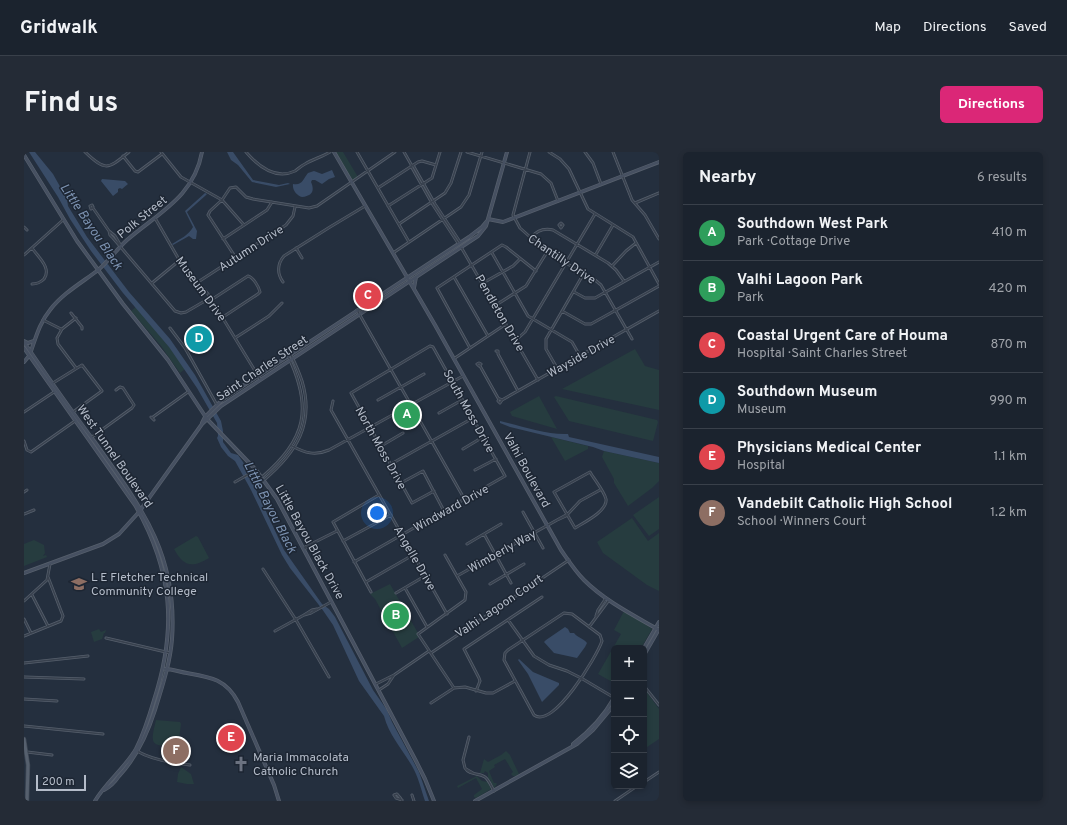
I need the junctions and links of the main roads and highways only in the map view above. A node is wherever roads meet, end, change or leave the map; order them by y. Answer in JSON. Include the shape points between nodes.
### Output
{"nodes":[{"id":1,"x":24,"y":740,"type":"edge"},
{"id":2,"x":27,"y":801,"type":"edge"}],
"edges":[{"from":1,"to":2,"type":"main road","via":[[28,765]]}]}
